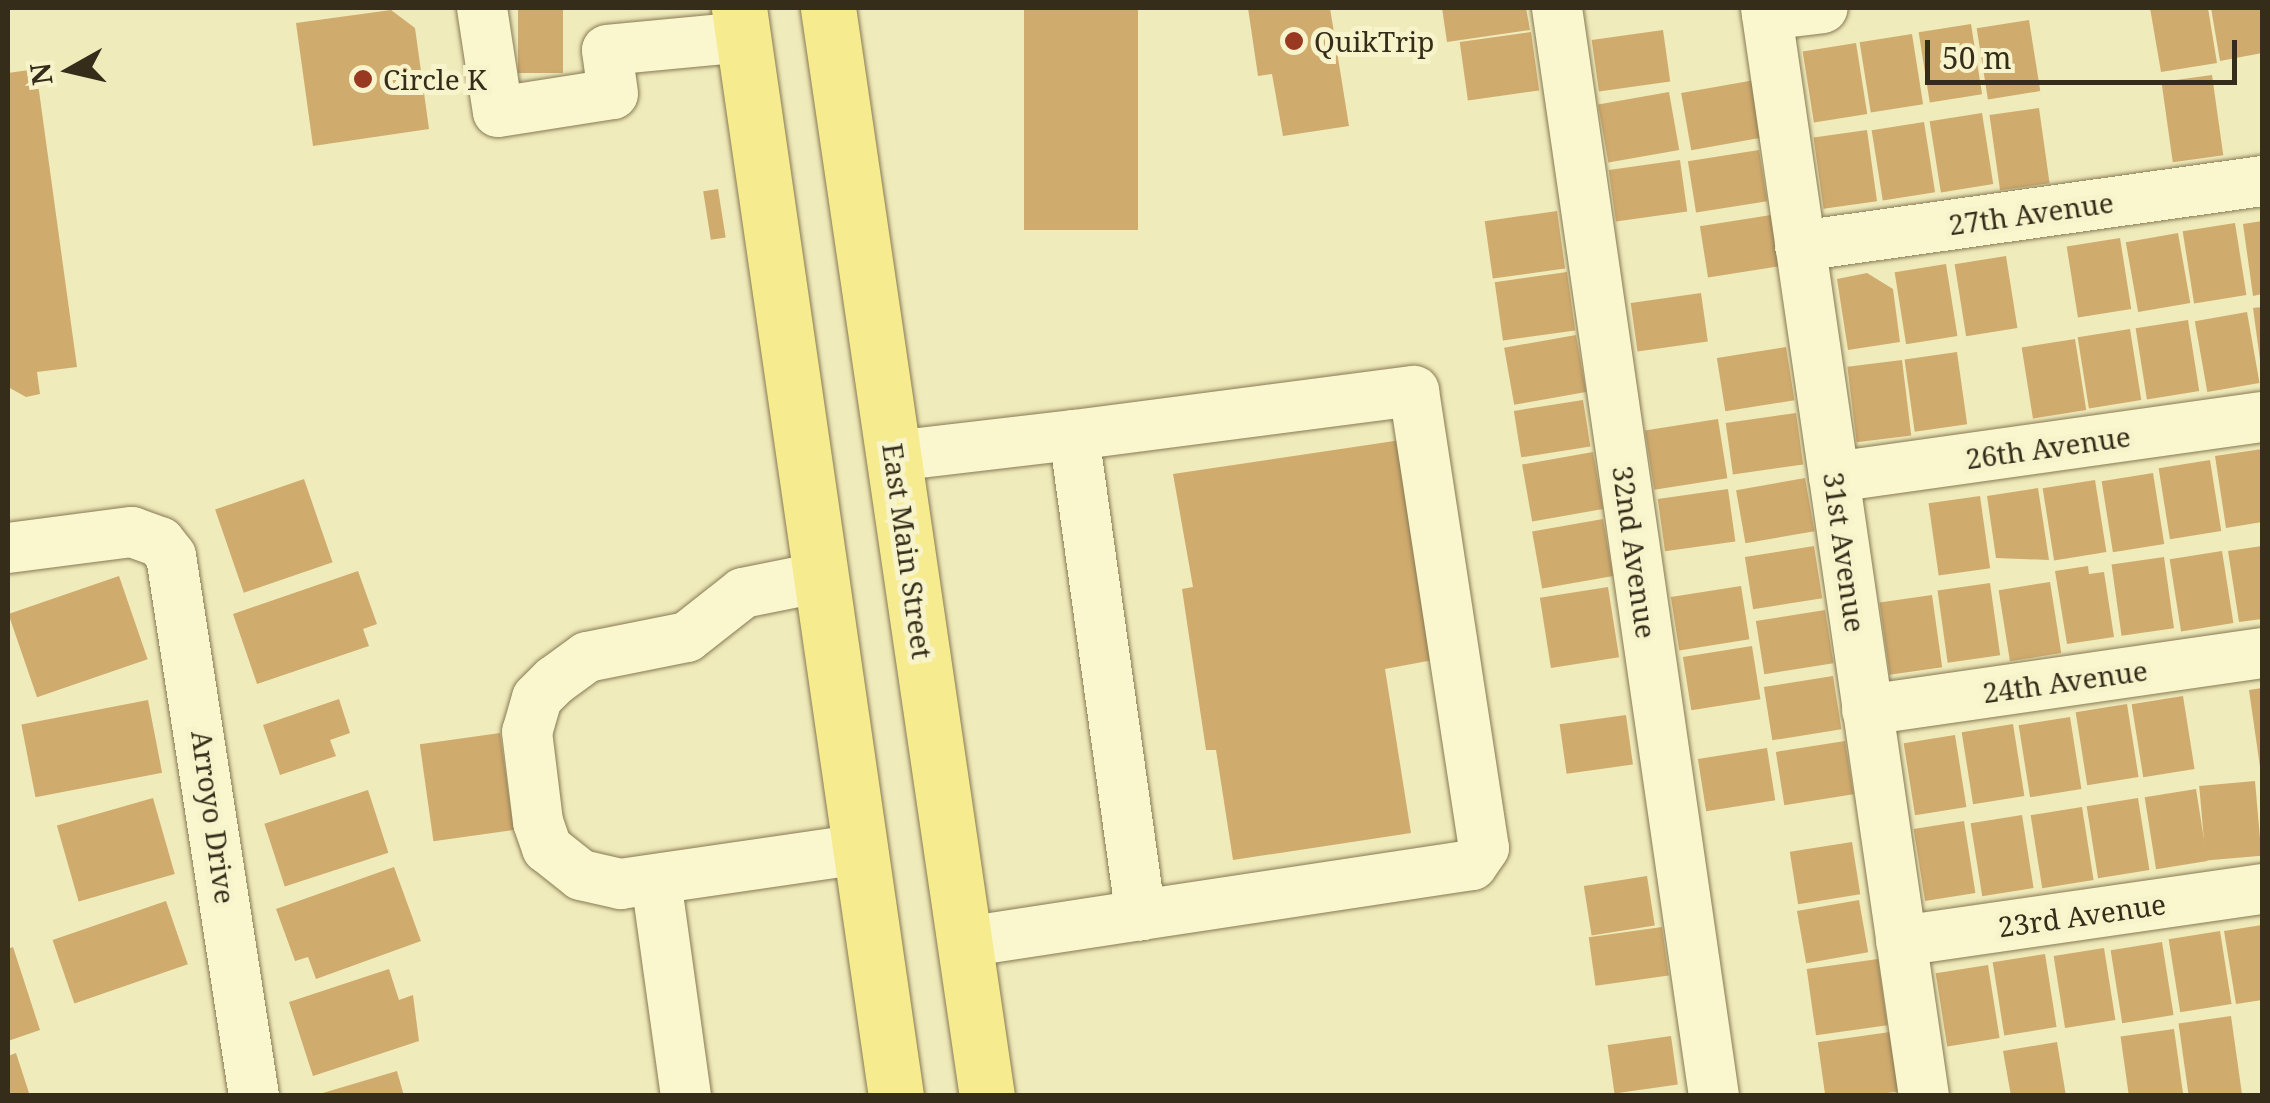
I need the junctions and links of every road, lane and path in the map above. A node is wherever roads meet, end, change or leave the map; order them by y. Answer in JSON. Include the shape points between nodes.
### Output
{"nodes":[{"id":1,"x":482,"y":8,"type":"edge"},
{"id":2,"x":828,"y":8,"type":"edge"},
{"id":3,"x":1556,"y":8,"type":"edge"},
{"id":4,"x":1823,"y":8,"type":"edge"},
{"id":5,"x":1766,"y":12,"type":"edge"},
{"id":6,"x":741,"y":22,"type":"edge"},
{"id":7,"x":604,"y":29,"type":"edge"},
{"id":8,"x":2262,"y":180,"type":"edge"},
{"id":9,"x":1800,"y":246,"type":"junction"},
{"id":10,"x":2262,"y":416,"type":"edge"},
{"id":11,"x":1074,"y":435,"type":"junction"},
{"id":12,"x":894,"y":456,"type":"junction"},
{"id":13,"x":1834,"y":477,"type":"junction"},
{"id":14,"x":8,"y":548,"type":"edge"},
{"id":15,"x":822,"y":577,"type":"junction"},
{"id":16,"x":2262,"y":653,"type":"edge"},
{"id":17,"x":1867,"y":710,"type":"junction"},
{"id":18,"x":860,"y":849,"type":"junction"},
{"id":19,"x":656,"y":880,"type":"junction"},
{"id":20,"x":2262,"y":889,"type":"edge"},
{"id":21,"x":1141,"y":915,"type":"junction"},
{"id":22,"x":1901,"y":941,"type":"junction"},
{"id":23,"x":964,"y":942,"type":"junction"},
{"id":24,"x":254,"y":1096,"type":"edge"},
{"id":25,"x":686,"y":1096,"type":"edge"},
{"id":26,"x":896,"y":1096,"type":"edge"},
{"id":27,"x":986,"y":1096,"type":"edge"},
{"id":28,"x":1714,"y":1096,"type":"edge"},
{"id":29,"x":1924,"y":1096,"type":"edge"}],
"edges":[{"from":1,"to":7,"type":"lane","via":[[498,112],[614,94]]},
{"from":2,"to":12,"type":"main road","name":"East Main Street"},
{"from":3,"to":28,"type":"lane","name":"32nd Avenue"},
{"from":4,"to":5,"type":"lane"},
{"from":5,"to":9,"type":"lane","name":"31st Avenue"},
{"from":6,"to":7,"type":"lane"},
{"from":6,"to":15,"type":"main road"},
{"from":8,"to":9,"type":"lane","name":"27th Avenue"},
{"from":9,"to":13,"type":"lane","name":"31st Avenue"},
{"from":10,"to":13,"type":"lane","name":"26th Avenue"},
{"from":11,"to":12,"type":"lane"},
{"from":11,"to":21,"type":"lane"},
{"from":11,"to":21,"type":"lane","via":[[1414,391],[1484,848],[1472,865]]},
{"from":12,"to":23,"type":"main road","name":"East Main Street"},
{"from":13,"to":17,"type":"lane","name":"31st Avenue"},
{"from":14,"to":24,"type":"lane","name":"Arroyo Drive","via":[[116,532],[160,542],[181,588]]},
{"from":15,"to":18,"type":"main road"},
{"from":15,"to":19,"type":"lane","via":[[743,593],[687,637],[587,657],[537,698],[527,732],[547,848],[581,874],[621,884]]},
{"from":16,"to":17,"type":"lane","name":"24th Avenue"},
{"from":17,"to":22,"type":"lane","name":"31st Avenue"},
{"from":18,"to":19,"type":"lane"},
{"from":18,"to":26,"type":"main road"},
{"from":19,"to":25,"type":"lane"},
{"from":20,"to":22,"type":"lane","name":"23rd Avenue"},
{"from":21,"to":23,"type":"lane"},
{"from":22,"to":29,"type":"lane","name":"31st Avenue"},
{"from":23,"to":27,"type":"main road","name":"East Main Street"}]}
